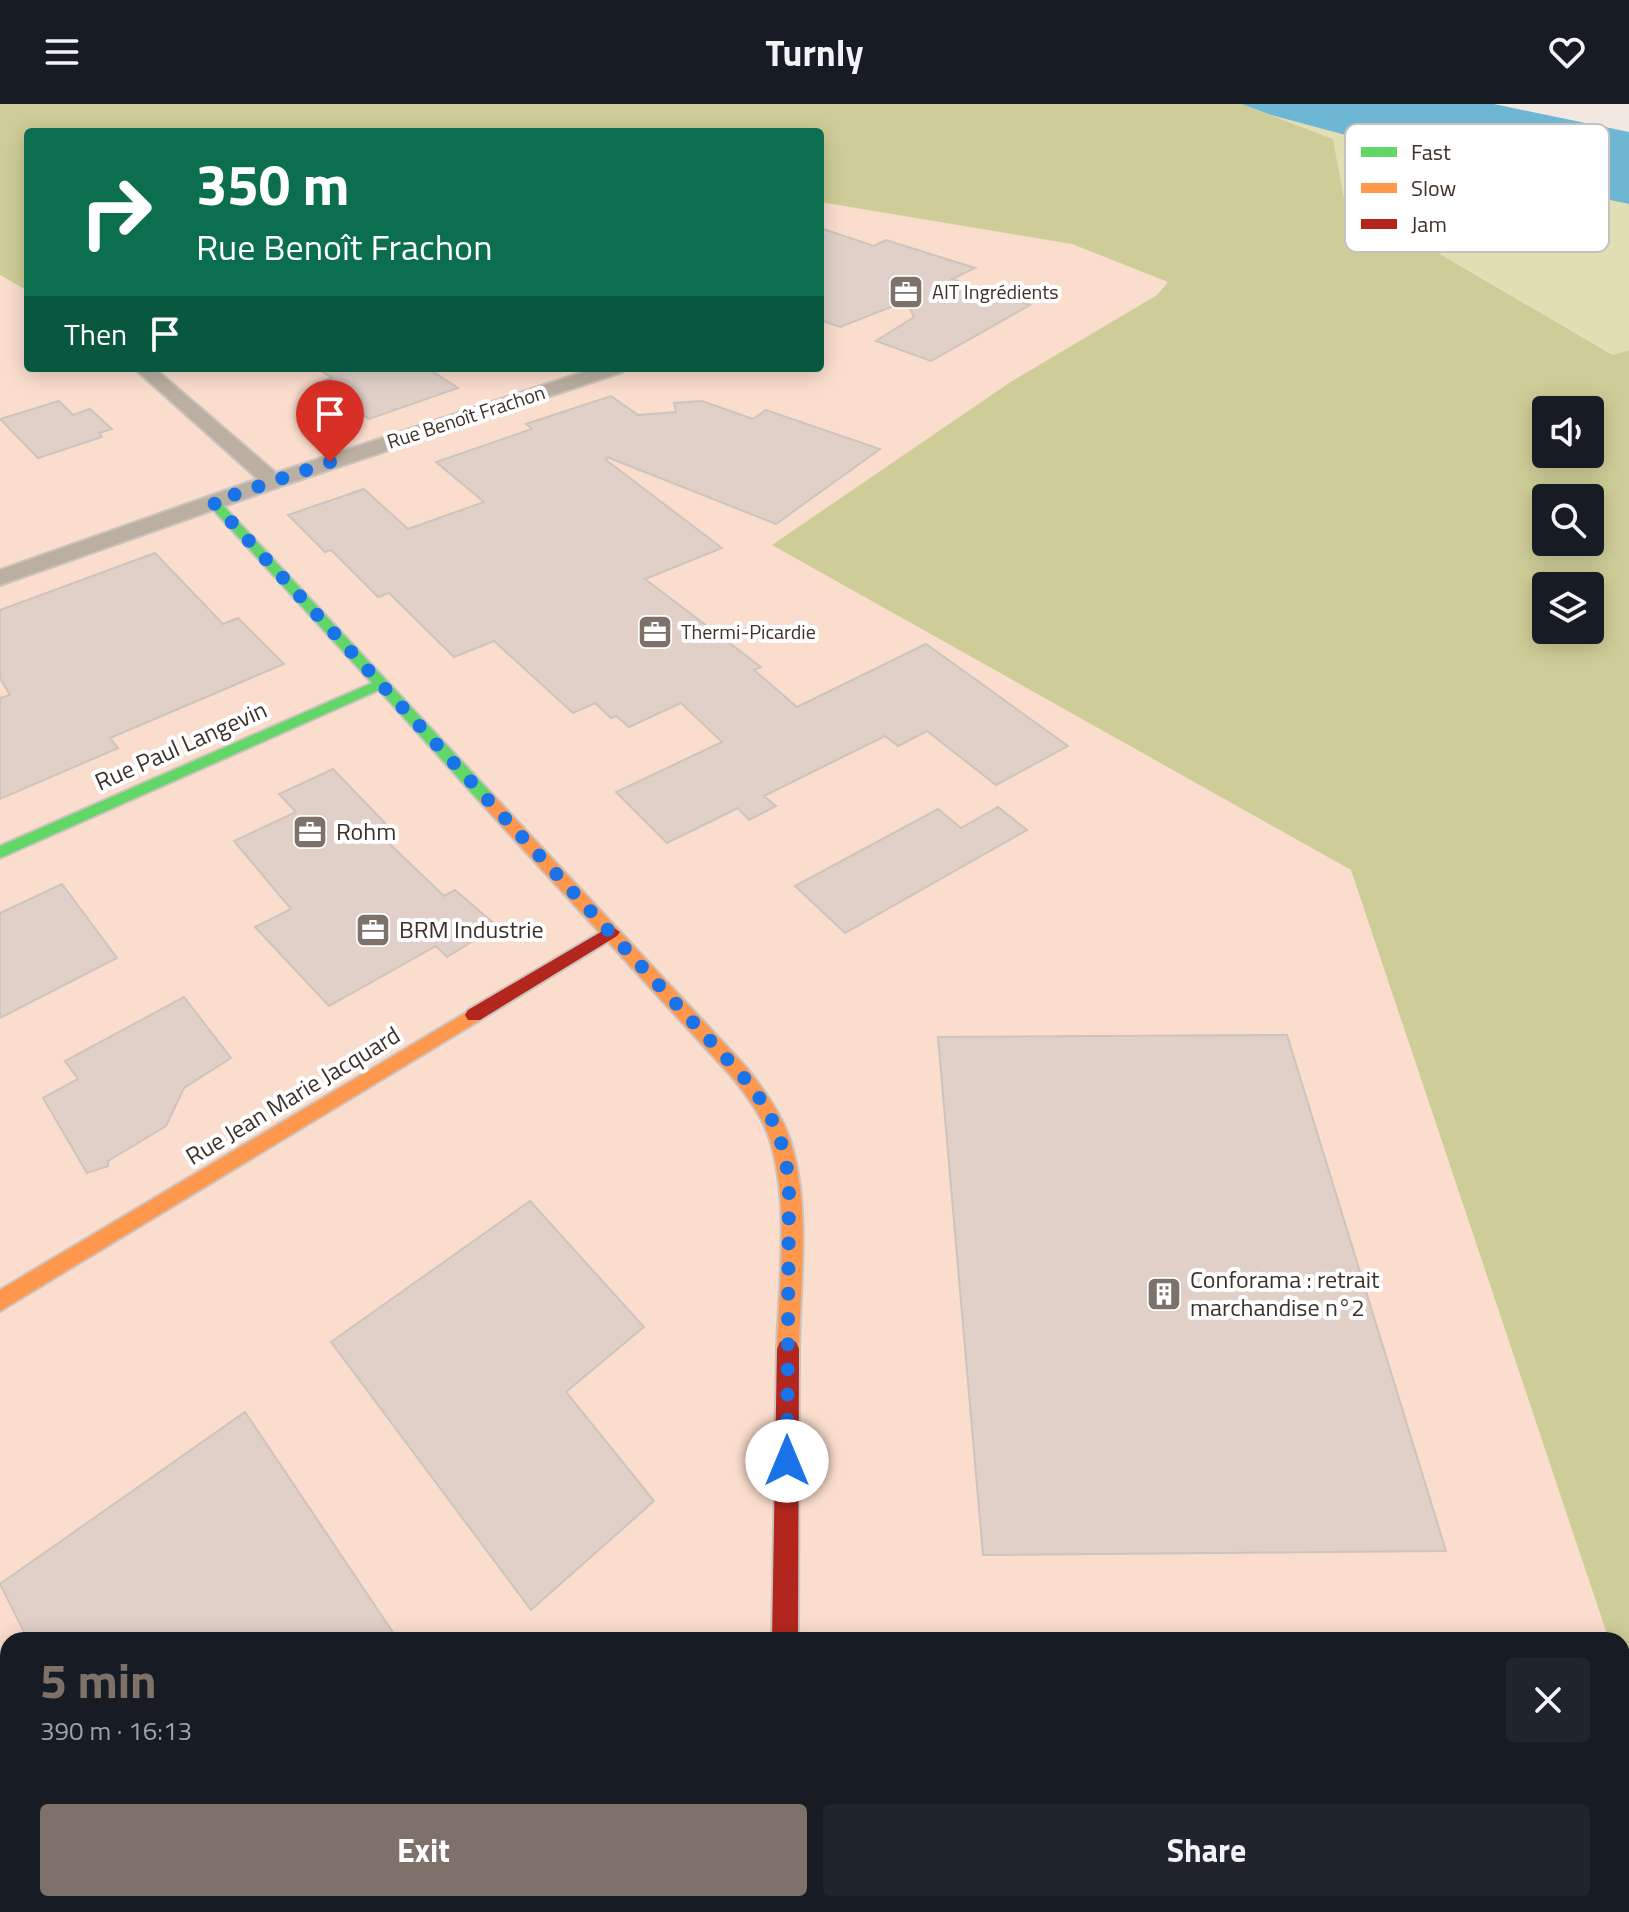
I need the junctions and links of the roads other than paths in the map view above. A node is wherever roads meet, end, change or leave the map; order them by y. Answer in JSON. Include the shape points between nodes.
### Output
{"nodes":[{"id":1,"x":148,"y":372,"type":"edge"},
{"id":2,"x":603,"y":372,"type":"edge"},
{"id":3,"x":273,"y":481,"type":"junction"},
{"id":4,"x":213,"y":502,"type":"junction"},
{"id":5,"x":0,"y":578,"type":"edge"},
{"id":6,"x":381,"y":684,"type":"junction"},
{"id":7,"x":0,"y":852,"type":"edge"},
{"id":8,"x":611,"y":932,"type":"junction"},
{"id":9,"x":0,"y":1301,"type":"edge"},
{"id":10,"x":785,"y":1632,"type":"edge"}],
"edges":[{"from":1,"to":3,"type":"street"},
{"from":2,"to":3,"type":"street","name":"Rue Benoît Frachon"},
{"from":3,"to":4,"type":"street","name":"Rue Benoît Frachon"},
{"from":4,"to":5,"type":"street","name":"Rue Benoît Frachon"},
{"from":4,"to":6,"type":"street"},
{"from":6,"to":7,"type":"street","name":"Rue Paul Langevin"},
{"from":6,"to":8,"type":"street"},
{"from":8,"to":9,"type":"street","name":"Rue Jean Marie Jacquard"},
{"from":8,"to":10,"type":"street","via":[[753,1088],[784,1148],[789,1191]]}]}
